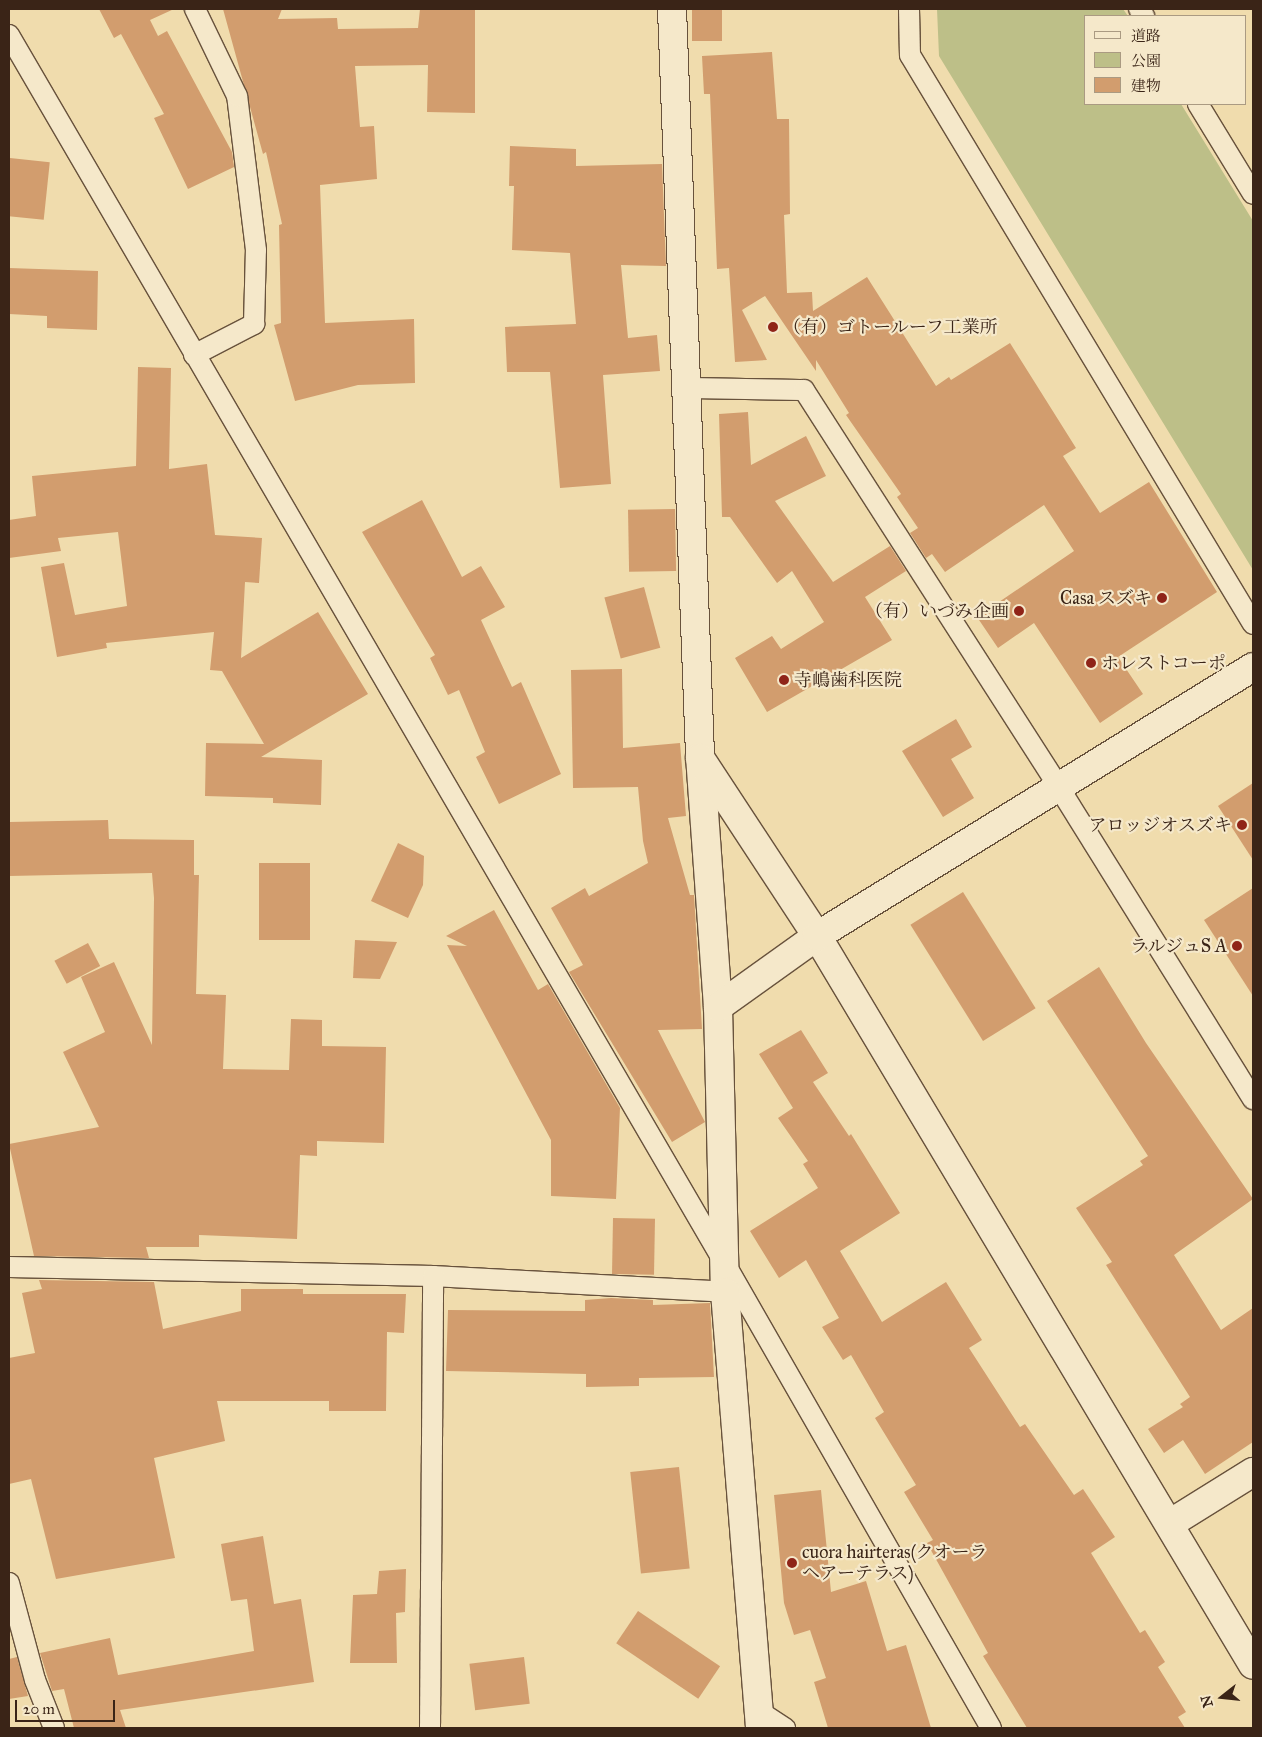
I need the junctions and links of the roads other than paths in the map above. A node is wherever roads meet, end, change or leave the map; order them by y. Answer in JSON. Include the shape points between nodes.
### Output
{"nodes":[{"id":1,"x":195,"y":9,"type":"edge"},
{"id":2,"x":672,"y":9,"type":"edge"},
{"id":3,"x":909,"y":9,"type":"edge"},
{"id":4,"x":9,"y":35,"type":"edge"},
{"id":5,"x":1199,"y":105,"type":"edge"},
{"id":6,"x":1253,"y":194,"type":"edge"},
{"id":7,"x":194,"y":355,"type":"junction"},
{"id":8,"x":687,"y":388,"type":"junction"},
{"id":9,"x":1253,"y":624,"type":"edge"},
{"id":10,"x":1253,"y":666,"type":"edge"},
{"id":11,"x":700,"y":756,"type":"junction"},
{"id":12,"x":1058,"y":786,"type":"junction"},
{"id":13,"x":817,"y":936,"type":"junction"},
{"id":14,"x":718,"y":1007,"type":"junction"},
{"id":15,"x":1253,"y":1099,"type":"edge"},
{"id":16,"x":724,"y":1262,"type":"junction"},
{"id":17,"x":9,"y":1267,"type":"edge"},
{"id":18,"x":433,"y":1276,"type":"junction"},
{"id":19,"x":725,"y":1292,"type":"junction"},
{"id":20,"x":1253,"y":1472,"type":"edge"},
{"id":21,"x":1171,"y":1523,"type":"junction"},
{"id":22,"x":9,"y":1583,"type":"edge"},
{"id":23,"x":1253,"y":1665,"type":"edge"},
{"id":24,"x":760,"y":1720,"type":"edge"},
{"id":25,"x":54,"y":1728,"type":"edge"},
{"id":26,"x":430,"y":1728,"type":"edge"},
{"id":27,"x":785,"y":1728,"type":"edge"},
{"id":28,"x":991,"y":1728,"type":"edge"}],
"edges":[{"from":1,"to":7,"type":"lane","via":[[237,96],[256,250],[254,324]]},
{"from":2,"to":8,"type":"street"},
{"from":3,"to":9,"type":"lane","via":[[910,55]]},
{"from":4,"to":7,"type":"lane"},
{"from":5,"to":6,"type":"lane"},
{"from":7,"to":16,"type":"lane"},
{"from":8,"to":11,"type":"street"},
{"from":8,"to":12,"type":"lane","via":[[804,390]]},
{"from":10,"to":12,"type":"street"},
{"from":11,"to":13,"type":"street"},
{"from":11,"to":14,"type":"street"},
{"from":12,"to":13,"type":"street"},
{"from":12,"to":15,"type":"lane"},
{"from":13,"to":14,"type":"street"},
{"from":13,"to":21,"type":"street"},
{"from":14,"to":16,"type":"street"},
{"from":16,"to":19,"type":"street"},
{"from":16,"to":28,"type":"lane"},
{"from":17,"to":18,"type":"lane"},
{"from":18,"to":19,"type":"lane"},
{"from":18,"to":26,"type":"lane"},
{"from":19,"to":24,"type":"street"},
{"from":20,"to":21,"type":"street"},
{"from":21,"to":23,"type":"street"},
{"from":22,"to":25,"type":"lane","via":[[35,1680]]},
{"from":24,"to":27,"type":"lane"}]}
